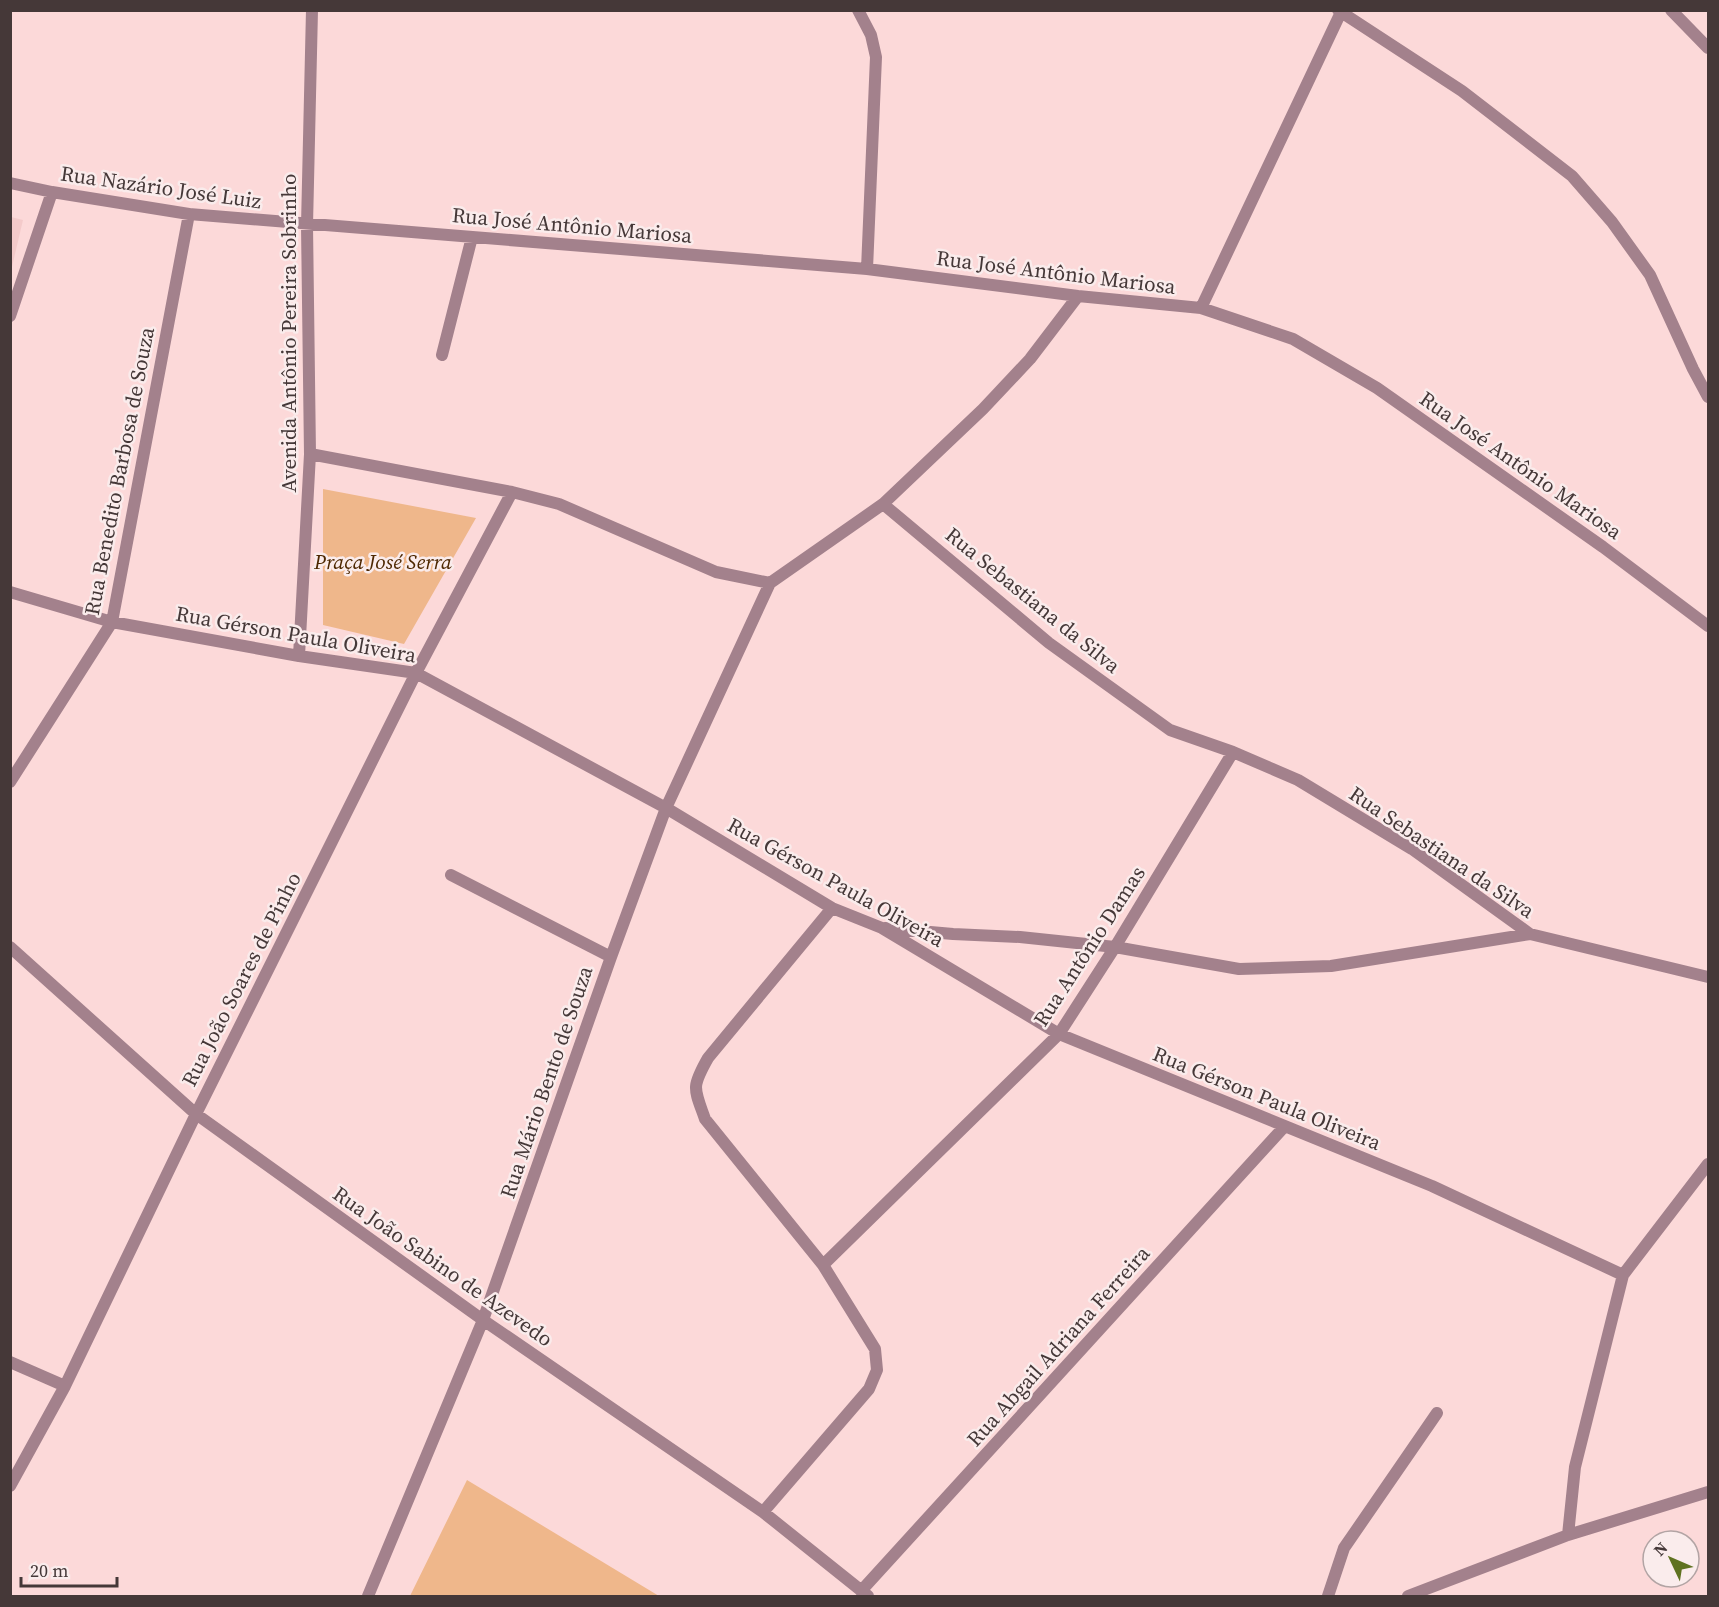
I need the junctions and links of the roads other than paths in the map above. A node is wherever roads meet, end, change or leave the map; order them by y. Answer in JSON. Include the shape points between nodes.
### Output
{"nodes":[{"id":1,"x":312,"y":10,"type":"edge"},
{"id":2,"x":858,"y":10,"type":"edge"},
{"id":3,"x":1671,"y":10,"type":"edge"},
{"id":4,"x":1340,"y":11,"type":"edge"},
{"id":5,"x":1708,"y":48,"type":"edge"},
{"id":6,"x":10,"y":183,"type":"edge"},
{"id":7,"x":52,"y":192,"type":"junction"},
{"id":8,"x":189,"y":214,"type":"junction"},
{"id":9,"x":307,"y":225,"type":"junction"},
{"id":10,"x":472,"y":237,"type":"junction"},
{"id":11,"x":867,"y":269,"type":"junction"},
{"id":12,"x":1078,"y":296,"type":"junction"},
{"id":13,"x":1201,"y":308,"type":"junction"},
{"id":14,"x":10,"y":316,"type":"edge"},
{"id":15,"x":442,"y":355,"type":"dead end"},
{"id":16,"x":1708,"y":397,"type":"edge"},
{"id":17,"x":310,"y":454,"type":"junction"},
{"id":18,"x":512,"y":492,"type":"junction"},
{"id":19,"x":883,"y":504,"type":"junction"},
{"id":20,"x":770,"y":584,"type":"junction"},
{"id":21,"x":10,"y":592,"type":"edge"},
{"id":22,"x":112,"y":622,"type":"junction"},
{"id":23,"x":1708,"y":626,"type":"edge"},
{"id":24,"x":298,"y":656,"type":"junction"},
{"id":25,"x":416,"y":673,"type":"junction"},
{"id":26,"x":1233,"y":752,"type":"junction"},
{"id":27,"x":10,"y":782,"type":"edge"},
{"id":28,"x":666,"y":808,"type":"junction"},
{"id":29,"x":451,"y":875,"type":"dead end"},
{"id":30,"x":832,"y":908,"type":"junction"},
{"id":31,"x":882,"y":928,"type":"junction"},
{"id":32,"x":1530,"y":934,"type":"junction"},
{"id":33,"x":10,"y":947,"type":"edge"},
{"id":34,"x":1115,"y":947,"type":"junction"},
{"id":35,"x":611,"y":957,"type":"junction"},
{"id":36,"x":1708,"y":977,"type":"edge"},
{"id":37,"x":1059,"y":1034,"type":"junction"},
{"id":38,"x":196,"y":1114,"type":"junction"},
{"id":39,"x":1284,"y":1127,"type":"junction"},
{"id":40,"x":1708,"y":1164,"type":"edge"},
{"id":41,"x":823,"y":1265,"type":"junction"},
{"id":42,"x":1623,"y":1275,"type":"junction"},
{"id":43,"x":483,"y":1320,"type":"junction"},
{"id":44,"x":10,"y":1362,"type":"edge"},
{"id":45,"x":65,"y":1386,"type":"junction"},
{"id":46,"x":1437,"y":1413,"type":"dead end"},
{"id":47,"x":10,"y":1486,"type":"edge"},
{"id":48,"x":1708,"y":1492,"type":"edge"},
{"id":49,"x":763,"y":1512,"type":"junction"},
{"id":50,"x":1568,"y":1534,"type":"junction"},
{"id":51,"x":865,"y":1594,"type":"edge"},
{"id":52,"x":368,"y":1596,"type":"edge"},
{"id":53,"x":1328,"y":1596,"type":"edge"},
{"id":54,"x":1415,"y":1596,"type":"edge"}],
"edges":[{"from":1,"to":9,"type":"street","name":"Avenida Antônio Pereira Sobrinho"},
{"from":2,"to":11,"type":"street","via":[[871,35],[876,57]]},
{"from":3,"to":5,"type":"street"},
{"from":4,"to":13,"type":"street"},
{"from":4,"to":16,"type":"street","via":[[1462,91],[1572,176],[1650,275]]},
{"from":6,"to":7,"type":"street","name":"Rua Nazário José Luiz"},
{"from":7,"to":8,"type":"street","name":"Rua Nazário José Luiz"},
{"from":7,"to":14,"type":"street"},
{"from":8,"to":9,"type":"street","name":"Rua Nazário José Luiz"},
{"from":8,"to":22,"type":"street","name":"Rua Benedito Barbosa de Souza"},
{"from":9,"to":10,"type":"street","name":"Rua José Antônio Mariosa"},
{"from":9,"to":17,"type":"street","name":"Avenida Antônio Pereira Sobrinho"},
{"from":10,"to":11,"type":"street","name":"Rua José Antônio Mariosa"},
{"from":10,"to":15,"type":"street"},
{"from":11,"to":12,"type":"street","name":"Rua José Antônio Mariosa"},
{"from":12,"to":13,"type":"street","name":"Rua José Antônio Mariosa"},
{"from":12,"to":19,"type":"street","via":[[1030,359]]},
{"from":13,"to":23,"type":"street","name":"Rua José Antônio Mariosa","via":[[1293,339],[1377,388],[1603,546]]},
{"from":17,"to":18,"type":"street"},
{"from":17,"to":24,"type":"street","name":"Avenida Antônio Pereira Sobrinho"},
{"from":18,"to":20,"type":"street","via":[[559,504],[716,572]]},
{"from":18,"to":25,"type":"street","name":"Rua João Soares de Pinho"},
{"from":19,"to":20,"type":"street"},
{"from":19,"to":26,"type":"street","name":"Rua Sebastiana da Silva","via":[[1049,643],[1170,730]]},
{"from":20,"to":28,"type":"street","name":"Rua Mário Bento de Souza"},
{"from":21,"to":22,"type":"street","name":"Rua Gérson Paula Oliveira"},
{"from":22,"to":24,"type":"street","name":"Rua Gérson Paula Oliveira"},
{"from":22,"to":27,"type":"street","name":"Rua Benedito Barbosa de Souza"},
{"from":24,"to":25,"type":"street","name":"Rua Gérson Paula Oliveira"},
{"from":25,"to":28,"type":"street","name":"Rua Gérson Paula Oliveira"},
{"from":25,"to":38,"type":"street","name":"Rua João Soares de Pinho"},
{"from":26,"to":32,"type":"street","name":"Rua Sebastiana da Silva","via":[[1298,780],[1412,849]]},
{"from":26,"to":34,"type":"street","name":"Rua Antônio Damas"},
{"from":28,"to":30,"type":"street","name":"Rua Gérson Paula Oliveira"},
{"from":28,"to":35,"type":"street","name":"Rua Mário Bento de Souza"},
{"from":29,"to":35,"type":"street"},
{"from":30,"to":31,"type":"street","name":"Rua Gérson Paula Oliveira"},
{"from":30,"to":41,"type":"street","via":[[708,1059],[696,1080],[696,1096],[705,1119]]},
{"from":31,"to":34,"type":"street"},
{"from":31,"to":37,"type":"street","name":"Rua Gérson Paula Oliveira"},
{"from":32,"to":34,"type":"street","via":[[1331,966],[1239,969]]},
{"from":32,"to":36,"type":"street","name":"Rua Sebastiana da Silva"},
{"from":33,"to":38,"type":"street","name":"Rua João Sabino de Azevedo"},
{"from":34,"to":37,"type":"street","name":"Rua Antônio Damas"},
{"from":35,"to":43,"type":"street","name":"Rua Mário Bento de Souza"},
{"from":37,"to":39,"type":"street","name":"Rua Gérson Paula Oliveira"},
{"from":37,"to":41,"type":"street","name":"Rua Antônio Damas"},
{"from":38,"to":43,"type":"street","name":"Rua João Sabino de Azevedo"},
{"from":38,"to":45,"type":"street","name":"Rua João Soares de Pinho"},
{"from":39,"to":42,"type":"street","name":"Rua Gérson Paula Oliveira","via":[[1432,1186]]},
{"from":39,"to":51,"type":"street","name":"Rua Abgail Adriana Ferreira"},
{"from":40,"to":42,"type":"street"},
{"from":41,"to":49,"type":"street","via":[[875,1349],[876,1370],[869,1389]]},
{"from":42,"to":50,"type":"street","via":[[1575,1467]]},
{"from":43,"to":49,"type":"street","name":"Rua João Sabino de Azevedo"},
{"from":43,"to":52,"type":"street","name":"Rua Mário Bento de Souza"},
{"from":44,"to":45,"type":"street"},
{"from":45,"to":47,"type":"street","name":"Rua João Soares de Pinho"},
{"from":46,"to":53,"type":"street","via":[[1344,1548]]},
{"from":48,"to":50,"type":"street"},
{"from":49,"to":51,"type":"street","name":"Rua João Sabino de Azevedo"},
{"from":50,"to":54,"type":"street"}]}
